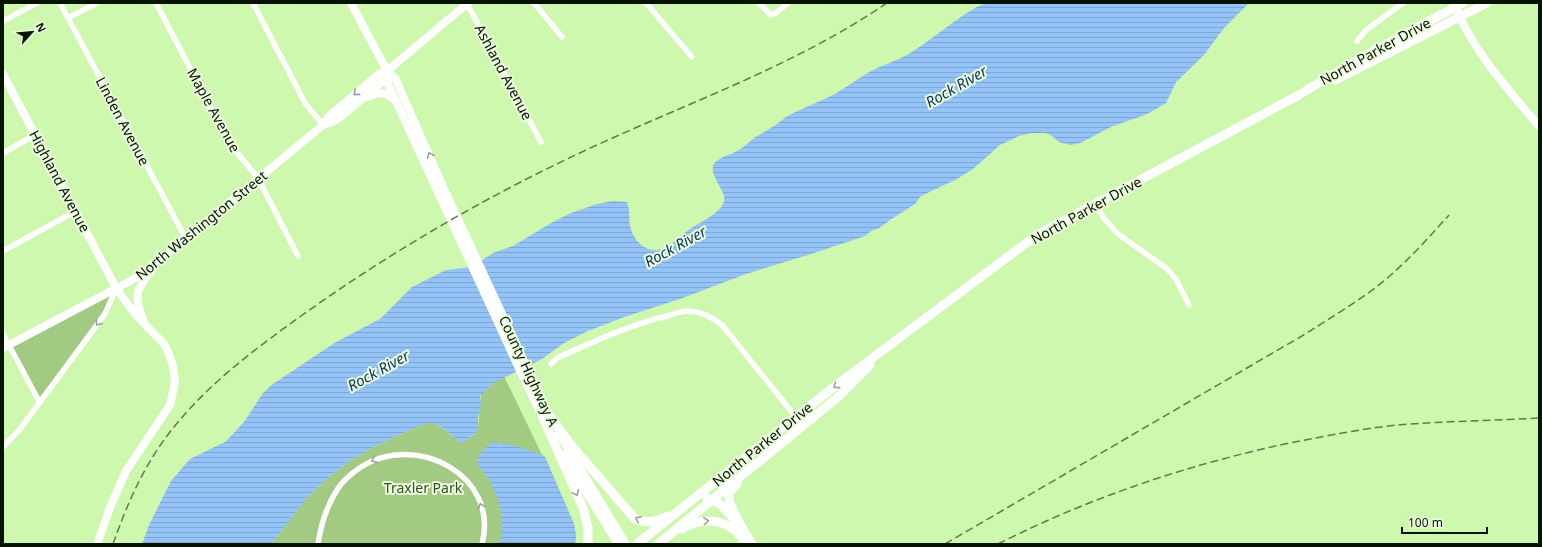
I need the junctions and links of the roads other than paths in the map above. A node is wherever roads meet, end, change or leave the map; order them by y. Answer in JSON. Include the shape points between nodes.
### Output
{"nodes":[{"id":1,"x":36,"y":3,"type":"edge"},
{"id":2,"x":60,"y":3,"type":"edge"},
{"id":3,"x":97,"y":3,"type":"edge"},
{"id":4,"x":156,"y":3,"type":"edge"},
{"id":5,"x":253,"y":3,"type":"edge"},
{"id":6,"x":351,"y":3,"type":"edge"},
{"id":7,"x":534,"y":3,"type":"edge"},
{"id":8,"x":646,"y":3,"type":"edge"},
{"id":9,"x":759,"y":3,"type":"edge"},
{"id":10,"x":788,"y":3,"type":"edge"},
{"id":11,"x":1403,"y":3,"type":"edge"},
{"id":12,"x":1487,"y":3,"type":"edge"},
{"id":13,"x":467,"y":4,"type":"edge"},
{"id":14,"x":1457,"y":4,"type":"edge"},
{"id":15,"x":1460,"y":16,"type":"junction"},
{"id":16,"x":68,"y":18,"type":"junction"},
{"id":17,"x":3,"y":21,"type":"edge"},
{"id":18,"x":562,"y":37,"type":"dead end"},
{"id":19,"x":1357,"y":41,"type":"dead end"},
{"id":20,"x":692,"y":56,"type":"dead end"},
{"id":21,"x":387,"y":72,"type":"junction"},
{"id":22,"x":3,"y":74,"type":"edge"},
{"id":23,"x":1296,"y":96,"type":"junction"},
{"id":24,"x":397,"y":102,"type":"junction"},
{"id":25,"x":352,"y":107,"type":"junction"},
{"id":26,"x":323,"y":126,"type":"junction"},
{"id":27,"x":1539,"y":126,"type":"edge"},
{"id":28,"x":35,"y":135,"type":"junction"},
{"id":29,"x":541,"y":142,"type":"dead end"},
{"id":30,"x":3,"y":152,"type":"edge"},
{"id":31,"x":258,"y":178,"type":"junction"},
{"id":32,"x":442,"y":192,"type":"junction"},
{"id":33,"x":1095,"y":204,"type":"junction"},
{"id":34,"x":76,"y":211,"type":"junction"},
{"id":35,"x":186,"y":239,"type":"junction"},
{"id":36,"x":3,"y":251,"type":"edge"},
{"id":37,"x":298,"y":256,"type":"dead end"},
{"id":38,"x":158,"y":262,"type":"junction"},
{"id":39,"x":116,"y":288,"type":"junction"},
{"id":40,"x":1189,"y":305,"type":"dead end"},
{"id":41,"x":145,"y":325,"type":"junction"},
{"id":42,"x":3,"y":334,"type":"edge"},
{"id":43,"x":6,"y":346,"type":"edge"},
{"id":44,"x":889,"y":346,"type":"junction"},
{"id":45,"x":551,"y":364,"type":"dead end"},
{"id":46,"x":40,"y":403,"type":"junction"},
{"id":47,"x":545,"y":414,"type":"junction"},
{"id":48,"x":796,"y":416,"type":"junction"},
{"id":49,"x":803,"y":426,"type":"junction"},
{"id":50,"x":3,"y":446,"type":"edge"},
{"id":51,"x":755,"y":464,"type":"junction"},
{"id":52,"x":695,"y":498,"type":"junction"},
{"id":53,"x":712,"y":499,"type":"junction"},
{"id":54,"x":675,"y":514,"type":"junction"},
{"id":55,"x":746,"y":534,"type":"junction"},
{"id":56,"x":621,"y":542,"type":"edge"},
{"id":57,"x":97,"y":544,"type":"edge"},
{"id":58,"x":318,"y":544,"type":"edge"},
{"id":59,"x":482,"y":544,"type":"edge"},
{"id":60,"x":588,"y":544,"type":"edge"},
{"id":61,"x":637,"y":544,"type":"edge"},
{"id":62,"x":658,"y":544,"type":"edge"},
{"id":63,"x":745,"y":544,"type":"edge"},
{"id":64,"x":752,"y":544,"type":"edge"}],
"edges":[{"from":1,"to":17,"type":"street"},
{"from":2,"to":16,"type":"street","name":"Linden Avenue"},
{"from":3,"to":16,"type":"street"},
{"from":4,"to":31,"type":"street","name":"Maple Avenue","via":[[229,143]]},
{"from":5,"to":26,"type":"street","via":[[305,103]]},
{"from":6,"to":21,"type":"main road"},
{"from":7,"to":18,"type":"street"},
{"from":8,"to":20,"type":"street"},
{"from":9,"to":10,"type":"street","via":[[770,15]]},
{"from":11,"to":19,"type":"street","via":[[1366,30]]},
{"from":12,"to":15,"type":"main road","name":"North Parker Drive"},
{"from":13,"to":21,"type":"main road","name":"North Washington Street"},
{"from":13,"to":29,"type":"street","name":"Ashland Avenue"},
{"from":14,"to":15,"type":"main road"},
{"from":14,"to":23,"type":"main road","name":"North Parker Drive"},
{"from":15,"to":23,"type":"main road","name":"North Parker Drive","via":[[1359,68]]},
{"from":15,"to":27,"type":"main road","via":[[1483,58]]},
{"from":16,"to":35,"type":"street","name":"Linden Avenue"},
{"from":21,"to":24,"type":"main road","via":[[388,84]]},
{"from":21,"to":25,"type":"main road","name":"North Washington Street","via":[[382,82]]},
{"from":21,"to":26,"type":"main road","name":"North Washington Street","one_way":true,"via":[[379,74],[329,116]]},
{"from":32,"to":21,"type":"main road","one_way":true,"via":[[395,78]]},
{"from":22,"to":28,"type":"main road","name":"Highland Avenue"},
{"from":23,"to":33,"type":"main road","name":"North Parker Drive"},
{"from":24,"to":25,"type":"main road","via":[[382,92]]},
{"from":24,"to":32,"type":"main road"},
{"from":25,"to":26,"type":"main road","name":"North Washington Street","via":[[333,122]]},
{"from":26,"to":31,"type":"main road","name":"North Washington Street"},
{"from":28,"to":30,"type":"street"},
{"from":28,"to":34,"type":"main road","name":"Highland Avenue"},
{"from":31,"to":35,"type":"main road","name":"North Washington Street"},
{"from":31,"to":37,"type":"street","name":"Maple Avenue"},
{"from":32,"to":47,"type":"main road","name":"County Highway A"},
{"from":33,"to":40,"type":"street","via":[[1103,218],[1118,234],[1166,268],[1176,279]]},
{"from":33,"to":44,"type":"main road","name":"North Parker Drive","via":[[1049,228],[1015,250]]},
{"from":34,"to":36,"type":"street"},
{"from":34,"to":39,"type":"main road","name":"Highland Avenue"},
{"from":35,"to":38,"type":"main road","name":"North Washington Street"},
{"from":38,"to":39,"type":"main road","name":"North Washington Street"},
{"from":38,"to":41,"type":"main road","via":[[136,293],[138,308]]},
{"from":39,"to":41,"type":"main road","name":"Highland Avenue"},
{"from":39,"to":43,"type":"main road","name":"North Washington Street"},
{"from":39,"to":46,"type":"street","one_way":true,"via":[[105,314]]},
{"from":41,"to":57,"type":"main road","name":"Highland Avenue","via":[[164,344],[171,360],[175,382],[170,405],[126,471]]},
{"from":42,"to":43,"type":"street"},
{"from":43,"to":46,"type":"street"},
{"from":44,"to":48,"type":"main road","name":"North Parker Drive","one_way":true},
{"from":44,"to":49,"type":"main road","name":"North Parker Drive","via":[[838,397]]},
{"from":45,"to":48,"type":"street","via":[[557,358],[608,335],[650,320],[688,311],[701,313],[722,325]]},
{"from":46,"to":50,"type":"street"},
{"from":54,"to":47,"type":"main road","one_way":true,"via":[[650,522],[635,519]]},
{"from":47,"to":56,"type":"main road","name":"County Highway A"},
{"from":47,"to":60,"type":"main road","one_way":true,"via":[[582,508],[588,528]]},
{"from":48,"to":49,"type":"street"},
{"from":48,"to":52,"type":"main road","name":"North Parker Drive"},
{"from":49,"to":51,"type":"main road","name":"North Parker Drive"},
{"from":51,"to":53,"type":"main road","name":"North Parker Drive"},
{"from":51,"to":55,"type":"main road","via":[[729,496]]},
{"from":52,"to":53,"type":"main road"},
{"from":52,"to":54,"type":"main road","name":"North Parker Drive"},
{"from":53,"to":55,"type":"main road","via":[[727,511]]},
{"from":53,"to":62,"type":"main road","name":"North Parker Drive"},
{"from":54,"to":61,"type":"main road","name":"North Parker Drive"},
{"from":55,"to":64,"type":"main road"},
{"from":59,"to":58,"type":"street","one_way":true,"via":[[485,525],[483,508],[466,481],[453,468],[440,462],[404,454],[381,457],[346,479],[325,512]]},
{"from":62,"to":63,"type":"main road","one_way":true,"via":[[696,522],[711,520],[727,525],[740,535]]}]}
